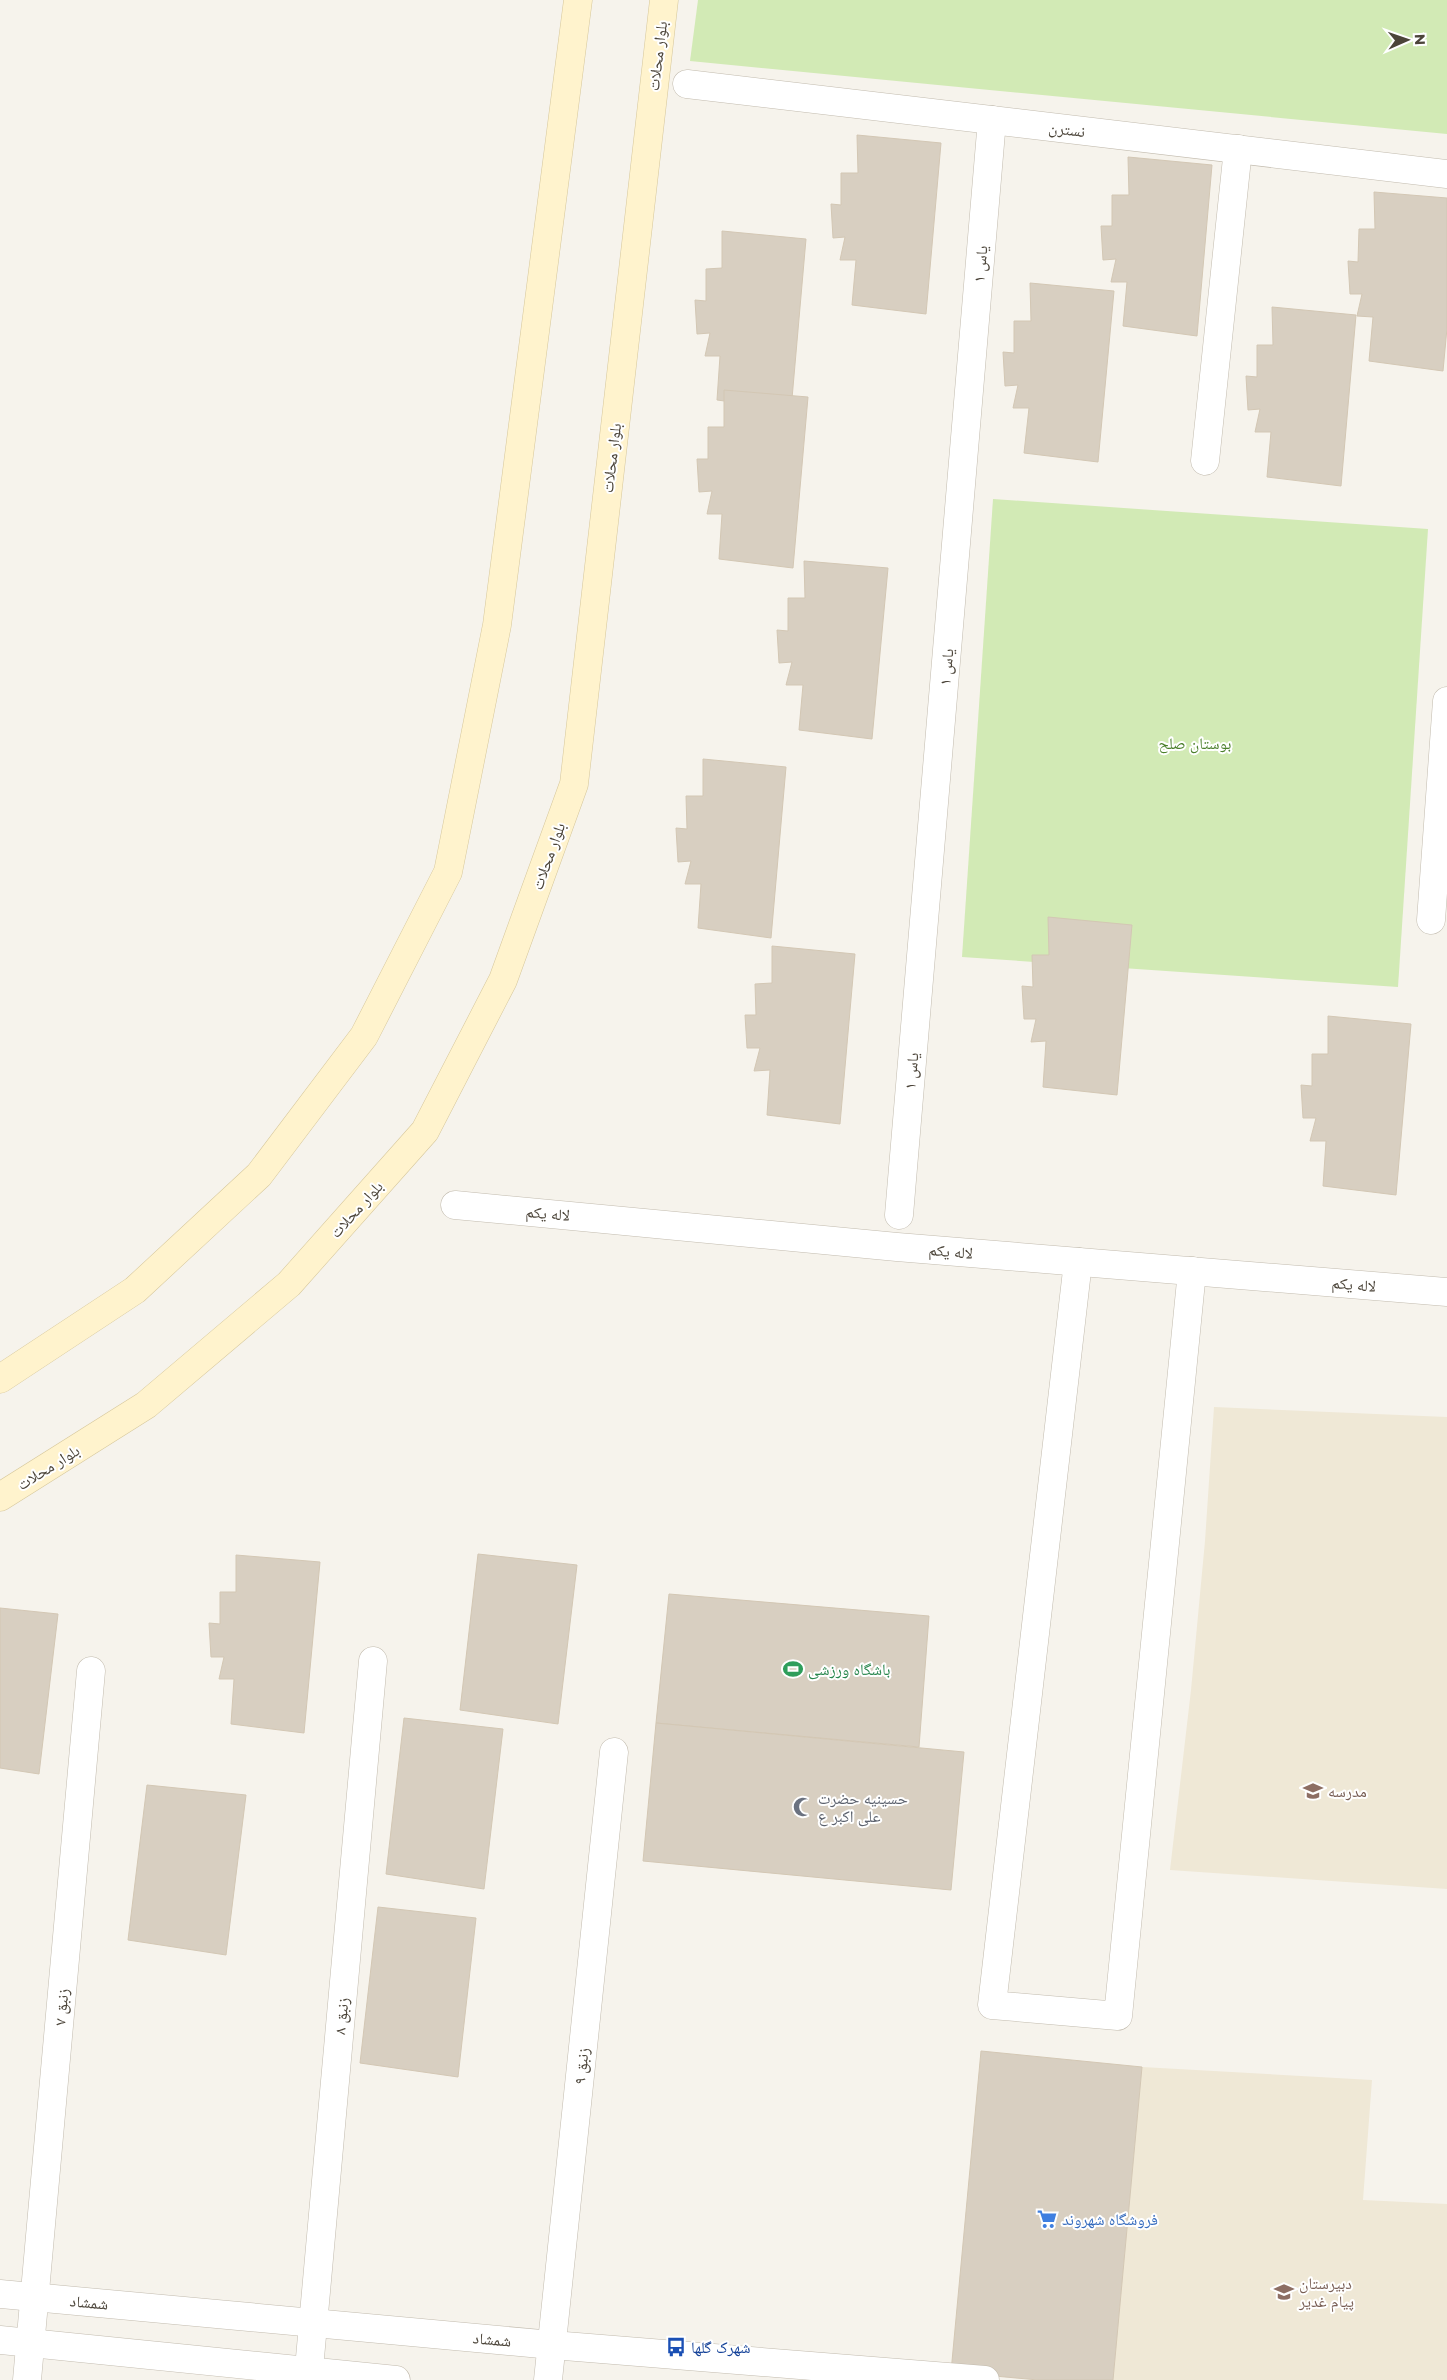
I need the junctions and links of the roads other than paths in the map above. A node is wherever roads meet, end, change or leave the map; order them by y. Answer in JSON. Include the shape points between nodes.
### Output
{"nodes":[{"id":1,"x":578,"y":0,"type":"edge"},
{"id":2,"x":664,"y":0,"type":"edge"},
{"id":3,"x":687,"y":84,"type":"dead end"},
{"id":4,"x":992,"y":120,"type":"junction"},
{"id":5,"x":1238,"y":149,"type":"junction"},
{"id":6,"x":1447,"y":174,"type":"edge"},
{"id":7,"x":1205,"y":461,"type":"dead end"},
{"id":8,"x":1447,"y":701,"type":"edge"},
{"id":9,"x":1431,"y":920,"type":"dead end"},
{"id":10,"x":455,"y":1205,"type":"dead end"},
{"id":11,"x":899,"y":1215,"type":"dead end"},
{"id":12,"x":1078,"y":1262,"type":"junction"},
{"id":13,"x":1192,"y":1271,"type":"junction"},
{"id":14,"x":1447,"y":1292,"type":"edge"},
{"id":15,"x":0,"y":1379,"type":"edge"},
{"id":16,"x":0,"y":1497,"type":"edge"},
{"id":17,"x":373,"y":1661,"type":"dead end"},
{"id":18,"x":91,"y":1671,"type":"dead end"},
{"id":19,"x":614,"y":1752,"type":"dead end"},
{"id":20,"x":0,"y":2294,"type":"edge"},
{"id":21,"x":36,"y":2297,"type":"junction"},
{"id":22,"x":314,"y":2323,"type":"junction"},
{"id":23,"x":0,"y":2340,"type":"edge"},
{"id":24,"x":31,"y":2342,"type":"junction"},
{"id":25,"x":552,"y":2345,"type":"junction"},
{"id":26,"x":309,"y":2376,"type":"edge"},
{"id":27,"x":27,"y":2380,"type":"edge"},
{"id":28,"x":396,"y":2380,"type":"edge"},
{"id":29,"x":548,"y":2380,"type":"edge"},
{"id":30,"x":985,"y":2380,"type":"edge"}],
"edges":[{"from":1,"to":15,"type":"main road","via":[[498,625],[448,872],[364,1036],[260,1175],[135,1290]]},
{"from":2,"to":16,"type":"main road","name":"بلوار محلات","via":[[574,784],[503,980],[425,1131],[289,1284],[146,1406]]},
{"from":3,"to":4,"type":"street","name":"نسترن"},
{"from":4,"to":5,"type":"street","name":"نسترن"},
{"from":4,"to":11,"type":"street","name":"یاس ۱"},
{"from":5,"to":6,"type":"street","name":"نسترن"},
{"from":5,"to":7,"type":"street"},
{"from":8,"to":9,"type":"street"},
{"from":10,"to":12,"type":"street","name":"لاله یکم"},
{"from":12,"to":13,"type":"street","name":"لاله یکم"},
{"from":12,"to":13,"type":"street","via":[[992,2005],[1118,2016]]},
{"from":13,"to":14,"type":"street","name":"لاله یکم"},
{"from":17,"to":22,"type":"street","name":"زنبق ۸"},
{"from":18,"to":21,"type":"street","name":"زنبق ۷"},
{"from":19,"to":25,"type":"street","name":"زنبق ۹"},
{"from":20,"to":21,"type":"street","name":"شمشاد"},
{"from":21,"to":22,"type":"street","name":"شمشاد"},
{"from":21,"to":24,"type":"street","name":"زنبق ۷"},
{"from":22,"to":25,"type":"street","name":"شمشاد"},
{"from":22,"to":26,"type":"street","name":"زنبق ۸"},
{"from":23,"to":24,"type":"street"},
{"from":24,"to":26,"type":"street"},
{"from":24,"to":27,"type":"street","name":"زنبق ۷"},
{"from":25,"to":29,"type":"street","name":"زنبق ۹"},
{"from":25,"to":30,"type":"street","name":"شمشاد"},
{"from":26,"to":28,"type":"street"}]}
